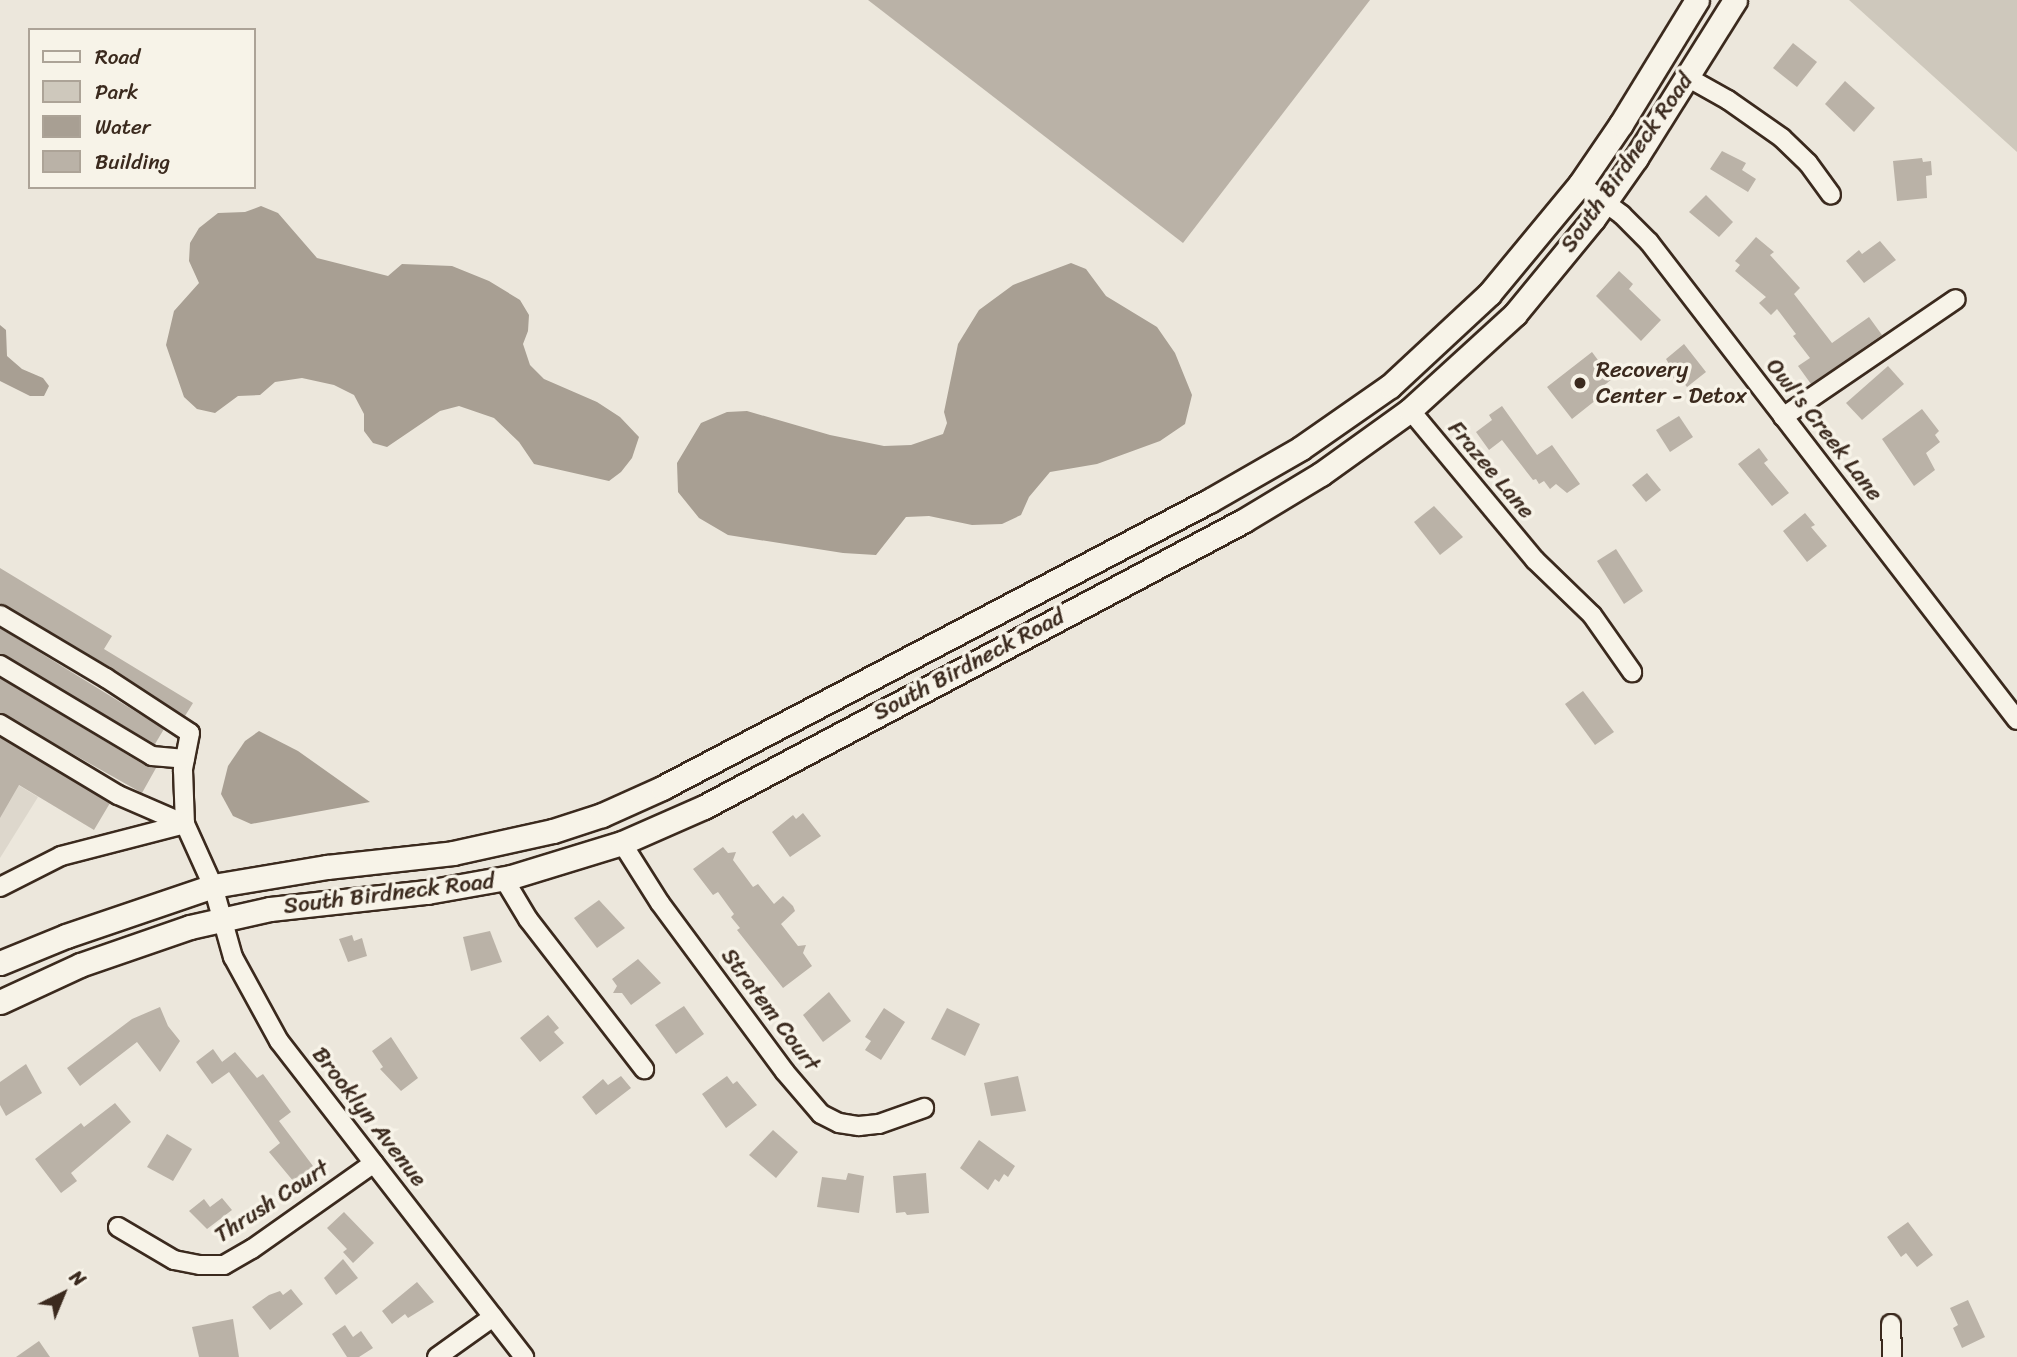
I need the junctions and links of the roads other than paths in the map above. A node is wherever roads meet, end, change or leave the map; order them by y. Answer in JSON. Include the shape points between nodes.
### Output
{"nodes":[{"id":1,"x":1698,"y":0,"type":"edge"},
{"id":2,"x":1735,"y":0,"type":"edge"},
{"id":3,"x":1687,"y":77,"type":"junction"},
{"id":4,"x":1580,"y":184,"type":"junction"},
{"id":5,"x":1831,"y":195,"type":"dead end"},
{"id":6,"x":1605,"y":202,"type":"junction"},
{"id":7,"x":1956,"y":299,"type":"dead end"},
{"id":8,"x":1410,"y":410,"type":"junction"},
{"id":9,"x":1783,"y":417,"type":"junction"},
{"id":10,"x":0,"y":615,"type":"edge"},
{"id":11,"x":0,"y":665,"type":"edge"},
{"id":12,"x":1632,"y":672,"type":"dead end"},
{"id":13,"x":2017,"y":720,"type":"edge"},
{"id":14,"x":0,"y":724,"type":"edge"},
{"id":15,"x":185,"y":759,"type":"junction"},
{"id":16,"x":184,"y":824,"type":"junction"},
{"id":17,"x":621,"y":843,"type":"junction"},
{"id":18,"x":504,"y":879,"type":"junction"},
{"id":19,"x":213,"y":886,"type":"junction"},
{"id":20,"x":0,"y":887,"type":"edge"},
{"id":21,"x":224,"y":919,"type":"junction"},
{"id":22,"x":0,"y":963,"type":"edge"},
{"id":23,"x":0,"y":1002,"type":"edge"},
{"id":24,"x":644,"y":1069,"type":"dead end"},
{"id":25,"x":924,"y":1108,"type":"dead end"},
{"id":26,"x":374,"y":1163,"type":"junction"},
{"id":27,"x":118,"y":1227,"type":"dead end"},
{"id":28,"x":493,"y":1317,"type":"junction"},
{"id":29,"x":1891,"y":1324,"type":"dead end"},
{"id":30,"x":437,"y":1357,"type":"edge"},
{"id":31,"x":524,"y":1357,"type":"edge"},
{"id":32,"x":1892,"y":1357,"type":"edge"}],
"edges":[{"from":1,"to":4,"type":"main road","name":"South Birdneck Road"},
{"from":2,"to":3,"type":"main road","name":"South Birdneck Road"},
{"from":3,"to":5,"type":"street","via":[[1782,138]]},
{"from":3,"to":6,"type":"main road","name":"South Birdneck Road"},
{"from":4,"to":6,"type":"street","name":"Owl's Creek Lane"},
{"from":4,"to":19,"type":"main road","name":"South Birdneck Road","via":[[1539,237],[1458,325],[1390,386],[1301,448],[1209,501],[662,788],[602,815],[500,845]]},
{"from":6,"to":8,"type":"main road","name":"South Birdneck Road","via":[[1515,314]]},
{"from":6,"to":9,"type":"street","name":"Owl's Creek Lane","via":[[1649,242]]},
{"from":7,"to":9,"type":"street"},
{"from":8,"to":12,"type":"street","name":"Frazee Lane","via":[[1535,560],[1592,615]]},
{"from":8,"to":17,"type":"main road","name":"South Birdneck Road","via":[[1321,474],[1243,521],[704,807]]},
{"from":9,"to":13,"type":"street","name":"Owl's Creek Lane"},
{"from":10,"to":15,"type":"street","via":[[190,733]]},
{"from":11,"to":15,"type":"street","via":[[152,756]]},
{"from":14,"to":16,"type":"street","via":[[118,795]]},
{"from":15,"to":16,"type":"street"},
{"from":16,"to":19,"type":"street","name":"Brooklyn Avenue"},
{"from":16,"to":20,"type":"street","via":[[61,856]]},
{"from":17,"to":18,"type":"main road","name":"South Birdneck Road"},
{"from":17,"to":25,"type":"street","name":"Stratem Court","via":[[785,1072],[821,1114],[859,1126]]},
{"from":18,"to":21,"type":"main road","name":"South Birdneck Road","via":[[296,905]]},
{"from":18,"to":24,"type":"street","via":[[528,919]]},
{"from":19,"to":21,"type":"street","name":"Brooklyn Avenue"},
{"from":19,"to":22,"type":"main road","name":"South Birdneck Road"},
{"from":21,"to":23,"type":"main road","name":"South Birdneck Road","via":[[80,965]]},
{"from":21,"to":26,"type":"street","name":"Brooklyn Avenue","via":[[233,957],[279,1041]]},
{"from":26,"to":27,"type":"street","name":"Thrush Court","via":[[224,1265],[174,1260]]},
{"from":26,"to":28,"type":"street","name":"Brooklyn Avenue"},
{"from":28,"to":30,"type":"street"},
{"from":28,"to":31,"type":"street","name":"Brooklyn Avenue"},
{"from":29,"to":32,"type":"street"}]}
